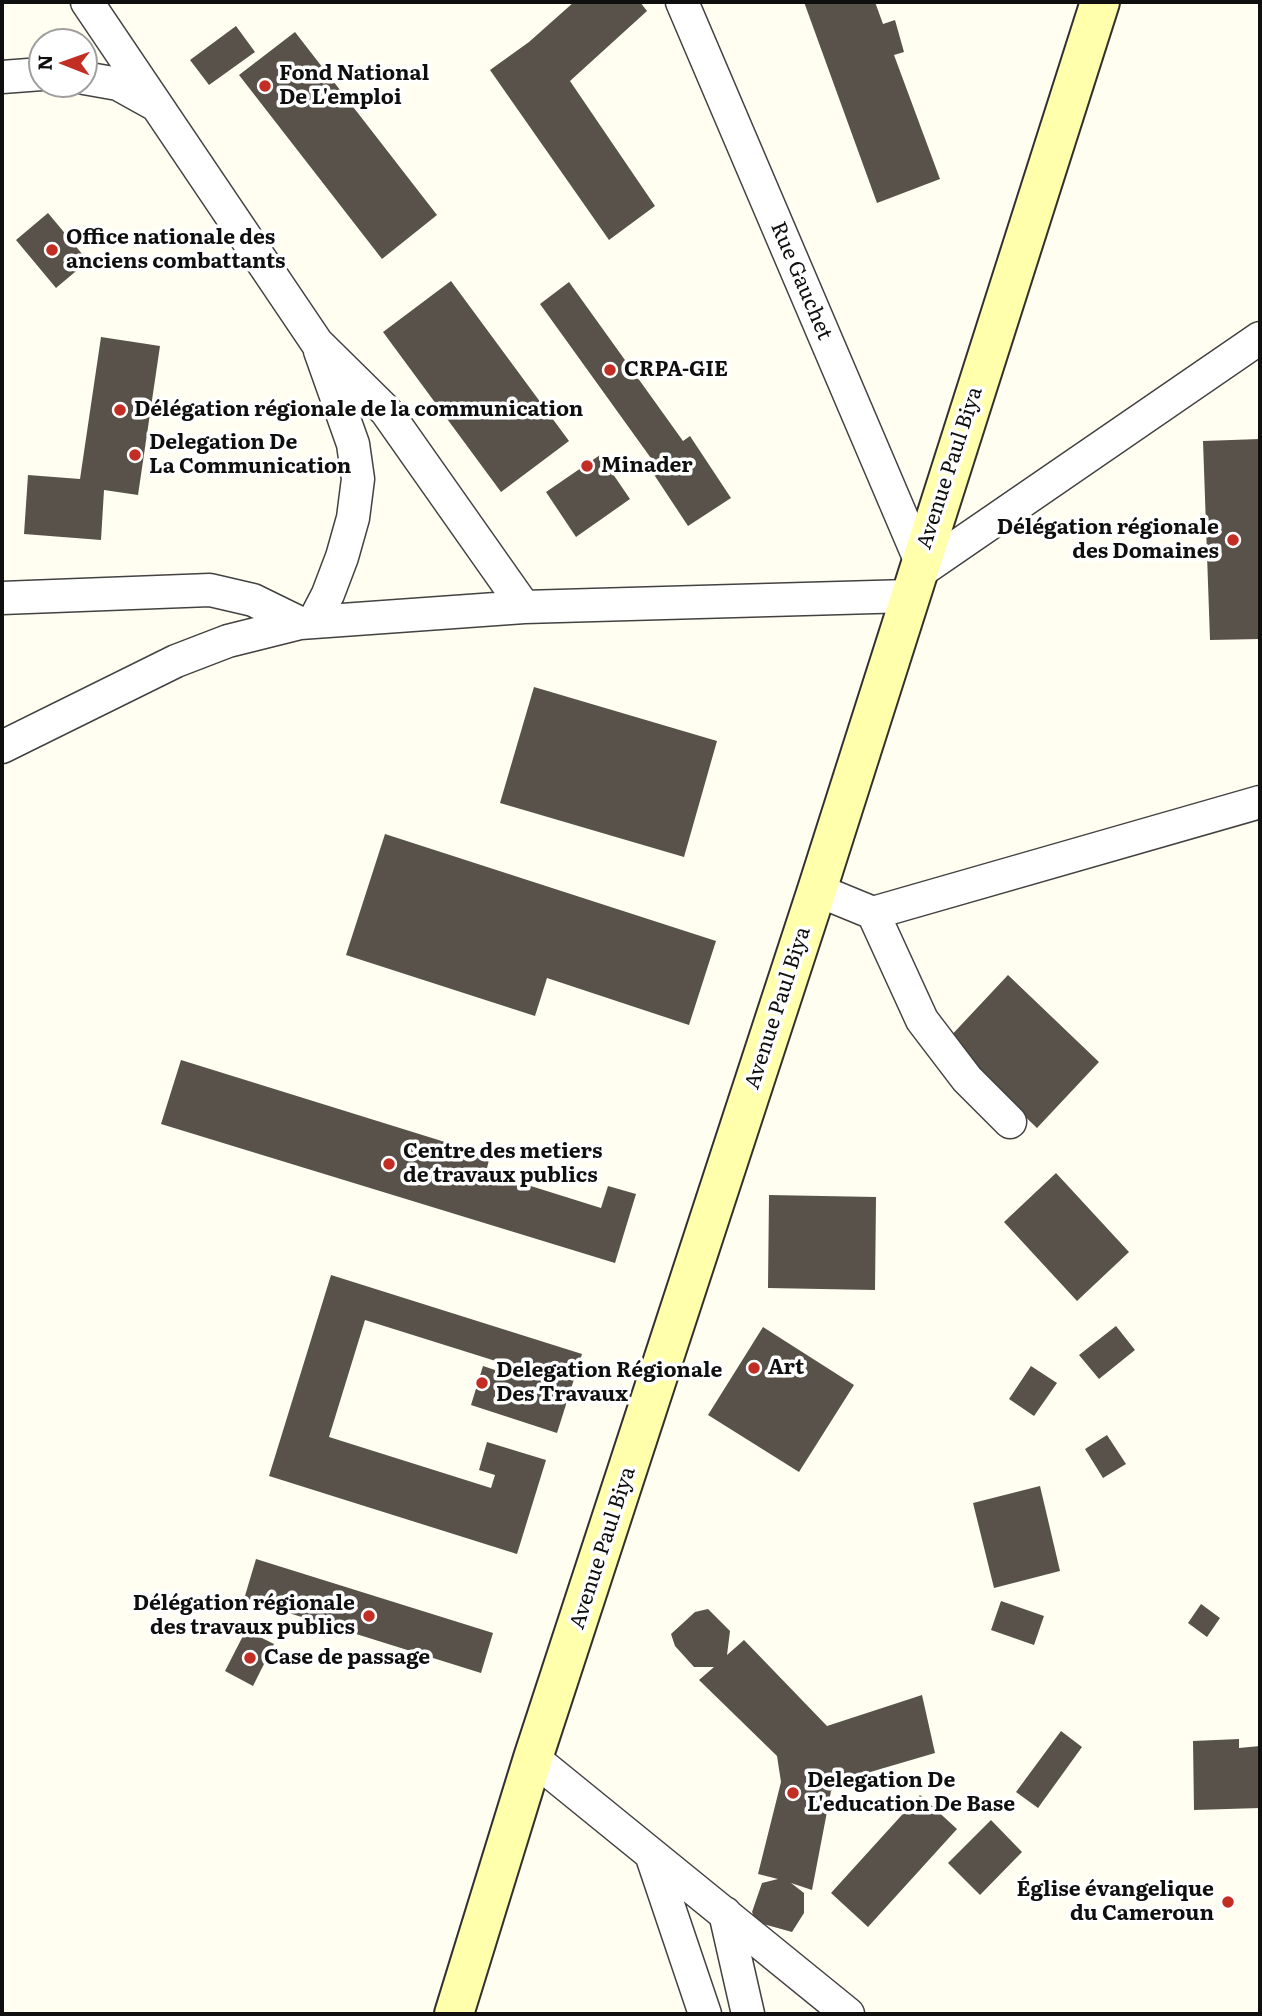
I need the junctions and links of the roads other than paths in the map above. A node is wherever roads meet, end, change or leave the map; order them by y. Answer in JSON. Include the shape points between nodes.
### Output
{"nodes":[{"id":1,"x":87,"y":2,"type":"edge"},
{"id":2,"x":682,"y":2,"type":"edge"},
{"id":3,"x":1100,"y":2,"type":"edge"},
{"id":4,"x":28,"y":75,"type":"edge"},
{"id":5,"x":2,"y":76,"type":"edge"},
{"id":6,"x":98,"y":80,"type":"edge"},
{"id":7,"x":156,"y":105,"type":"junction"},
{"id":8,"x":1260,"y":338,"type":"edge"},
{"id":9,"x":317,"y":343,"type":"junction"},
{"id":10,"x":915,"y":577,"type":"junction"},
{"id":11,"x":2,"y":598,"type":"edge"},
{"id":12,"x":524,"y":607,"type":"junction"},
{"id":13,"x":307,"y":622,"type":"junction"},
{"id":14,"x":2,"y":747,"type":"edge"},
{"id":15,"x":1260,"y":802,"type":"edge"},
{"id":16,"x":817,"y":890,"type":"junction"},
{"id":17,"x":873,"y":913,"type":"junction"},
{"id":18,"x":1010,"y":1122,"type":"dead end"},
{"id":19,"x":533,"y":1758,"type":"junction"},
{"id":20,"x":652,"y":1854,"type":"junction"},
{"id":21,"x":725,"y":1913,"type":"junction"},
{"id":22,"x":454,"y":2014,"type":"edge"},
{"id":23,"x":705,"y":2014,"type":"edge"},
{"id":24,"x":748,"y":2014,"type":"edge"},
{"id":25,"x":848,"y":2014,"type":"edge"}],
"edges":[{"from":1,"to":7,"type":"street"},
{"from":2,"to":10,"type":"street","name":"Rue Gauchet"},
{"from":3,"to":10,"type":"main road","name":"Avenue Paul Biya"},
{"from":4,"to":5,"type":"street"},
{"from":6,"to":7,"type":"street","via":[[118,84]]},
{"from":7,"to":9,"type":"street"},
{"from":8,"to":10,"type":"street"},
{"from":9,"to":12,"type":"street","via":[[386,411]]},
{"from":9,"to":13,"type":"street","via":[[353,444],[358,479],[342,557]]},
{"from":10,"to":12,"type":"street"},
{"from":10,"to":16,"type":"main road","name":"Avenue Paul Biya"},
{"from":11,"to":13,"type":"street","via":[[210,590],[253,600]]},
{"from":12,"to":13,"type":"street"},
{"from":13,"to":14,"type":"street","via":[[228,641],[176,661]]},
{"from":15,"to":17,"type":"street"},
{"from":16,"to":17,"type":"street"},
{"from":16,"to":19,"type":"main road","name":"Avenue Paul Biya"},
{"from":17,"to":18,"type":"street","via":[[922,1020],[967,1079]]},
{"from":19,"to":20,"type":"street"},
{"from":19,"to":22,"type":"main road","name":"Avenue Paul Biya"},
{"from":20,"to":21,"type":"street"},
{"from":20,"to":23,"type":"street"},
{"from":21,"to":24,"type":"street"},
{"from":21,"to":25,"type":"street"}]}
